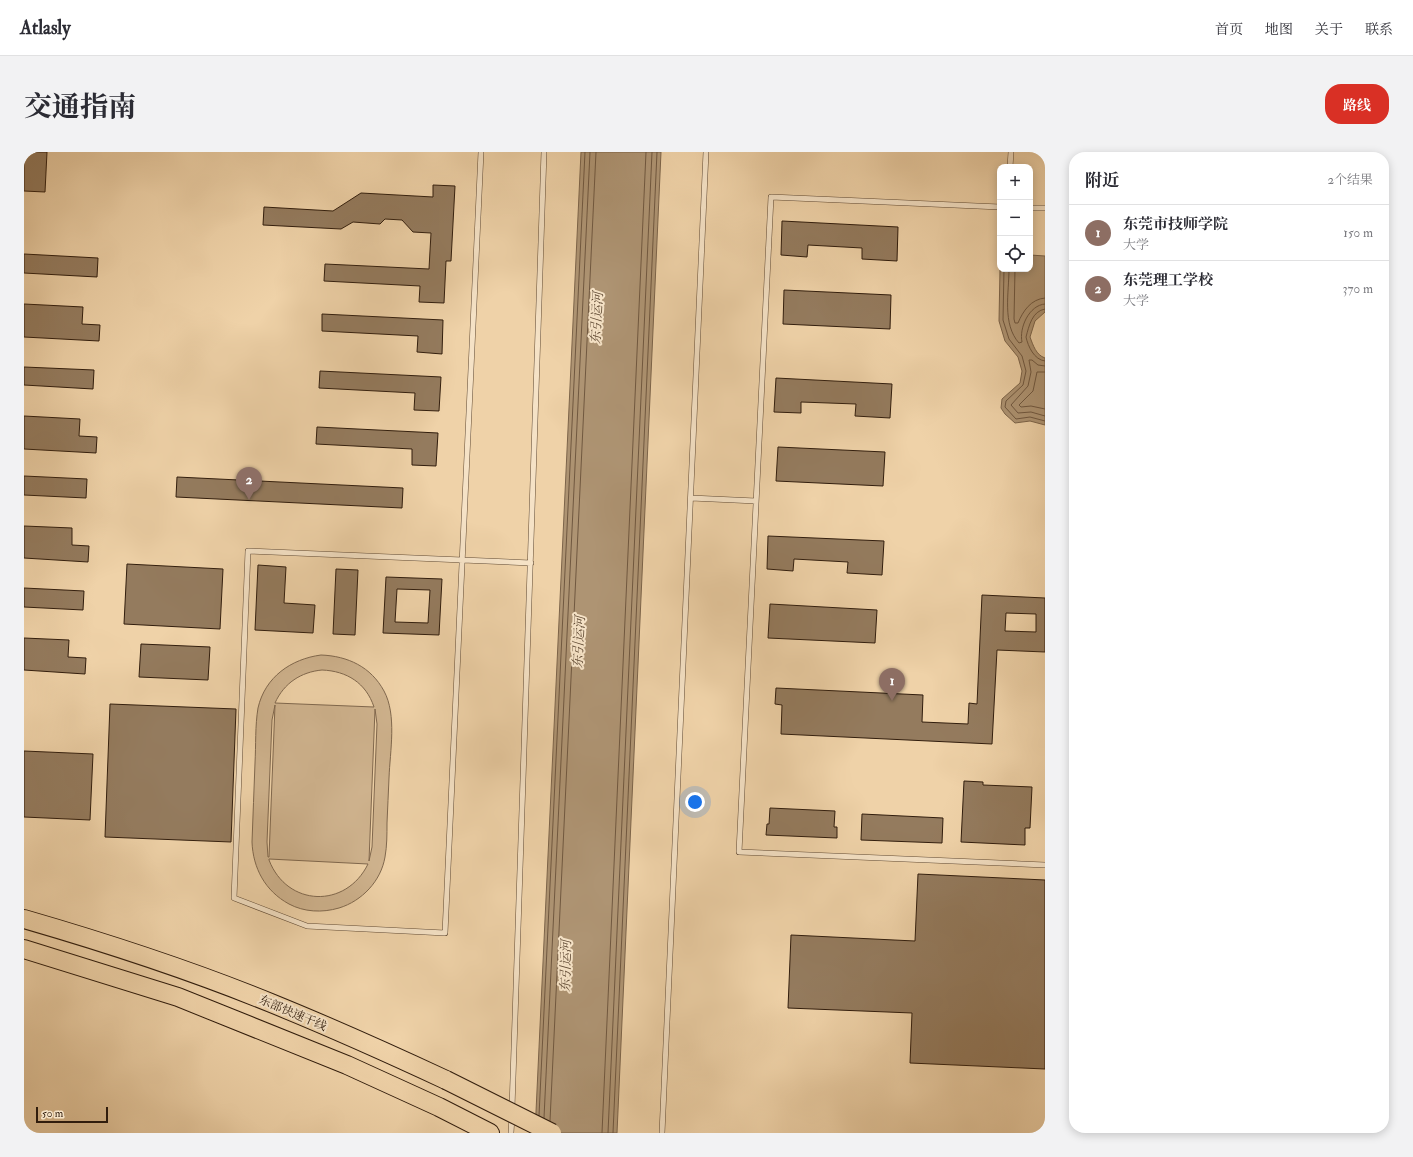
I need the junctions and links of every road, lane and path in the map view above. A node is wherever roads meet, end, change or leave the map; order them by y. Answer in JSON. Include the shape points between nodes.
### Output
{"nodes":[{"id":1,"x":481,"y":152,"type":"edge"},
{"id":2,"x":544,"y":152,"type":"edge"},
{"id":3,"x":706,"y":152,"type":"edge"},
{"id":4,"x":1011,"y":152,"type":"edge"},
{"id":5,"x":1010,"y":164,"type":"edge"},
{"id":6,"x":997,"y":207,"type":"edge"},
{"id":7,"x":1033,"y":208,"type":"edge"},
{"id":8,"x":1045,"y":208,"type":"edge"},
{"id":9,"x":691,"y":498,"type":"junction"},
{"id":10,"x":756,"y":501,"type":"junction"},
{"id":11,"x":462,"y":561,"type":"junction"},
{"id":12,"x":531,"y":563,"type":"junction"},
{"id":13,"x":1045,"y":865,"type":"edge"},
{"id":14,"x":24,"y":919,"type":"edge"},
{"id":15,"x":24,"y":949,"type":"edge"},
{"id":16,"x":490,"y":1133,"type":"edge"},
{"id":17,"x":512,"y":1133,"type":"edge"},
{"id":18,"x":552,"y":1133,"type":"edge"},
{"id":19,"x":662,"y":1133,"type":"edge"}],
"edges":[{"from":1,"to":11,"type":"lane"},
{"from":2,"to":12,"type":"lane"},
{"from":3,"to":9,"type":"lane"},
{"from":4,"to":5,"type":"lane"},
{"from":6,"to":10,"type":"lane","via":[[770,197]]},
{"from":7,"to":8,"type":"lane"},
{"from":9,"to":10,"type":"lane"},
{"from":9,"to":19,"type":"lane"},
{"from":10,"to":13,"type":"lane","via":[[739,852]]},
{"from":11,"to":11,"type":"lane","via":[[248,551],[234,898],[307,926],[445,933]]},
{"from":11,"to":12,"type":"lane"},
{"from":12,"to":17,"type":"lane"},
{"from":14,"to":18,"type":"highway","name":"东部快速干线","bridge":true,"via":[[176,967],[271,1003],[446,1080]]},
{"from":15,"to":16,"type":"highway","via":[[178,997],[347,1065]]}]}
